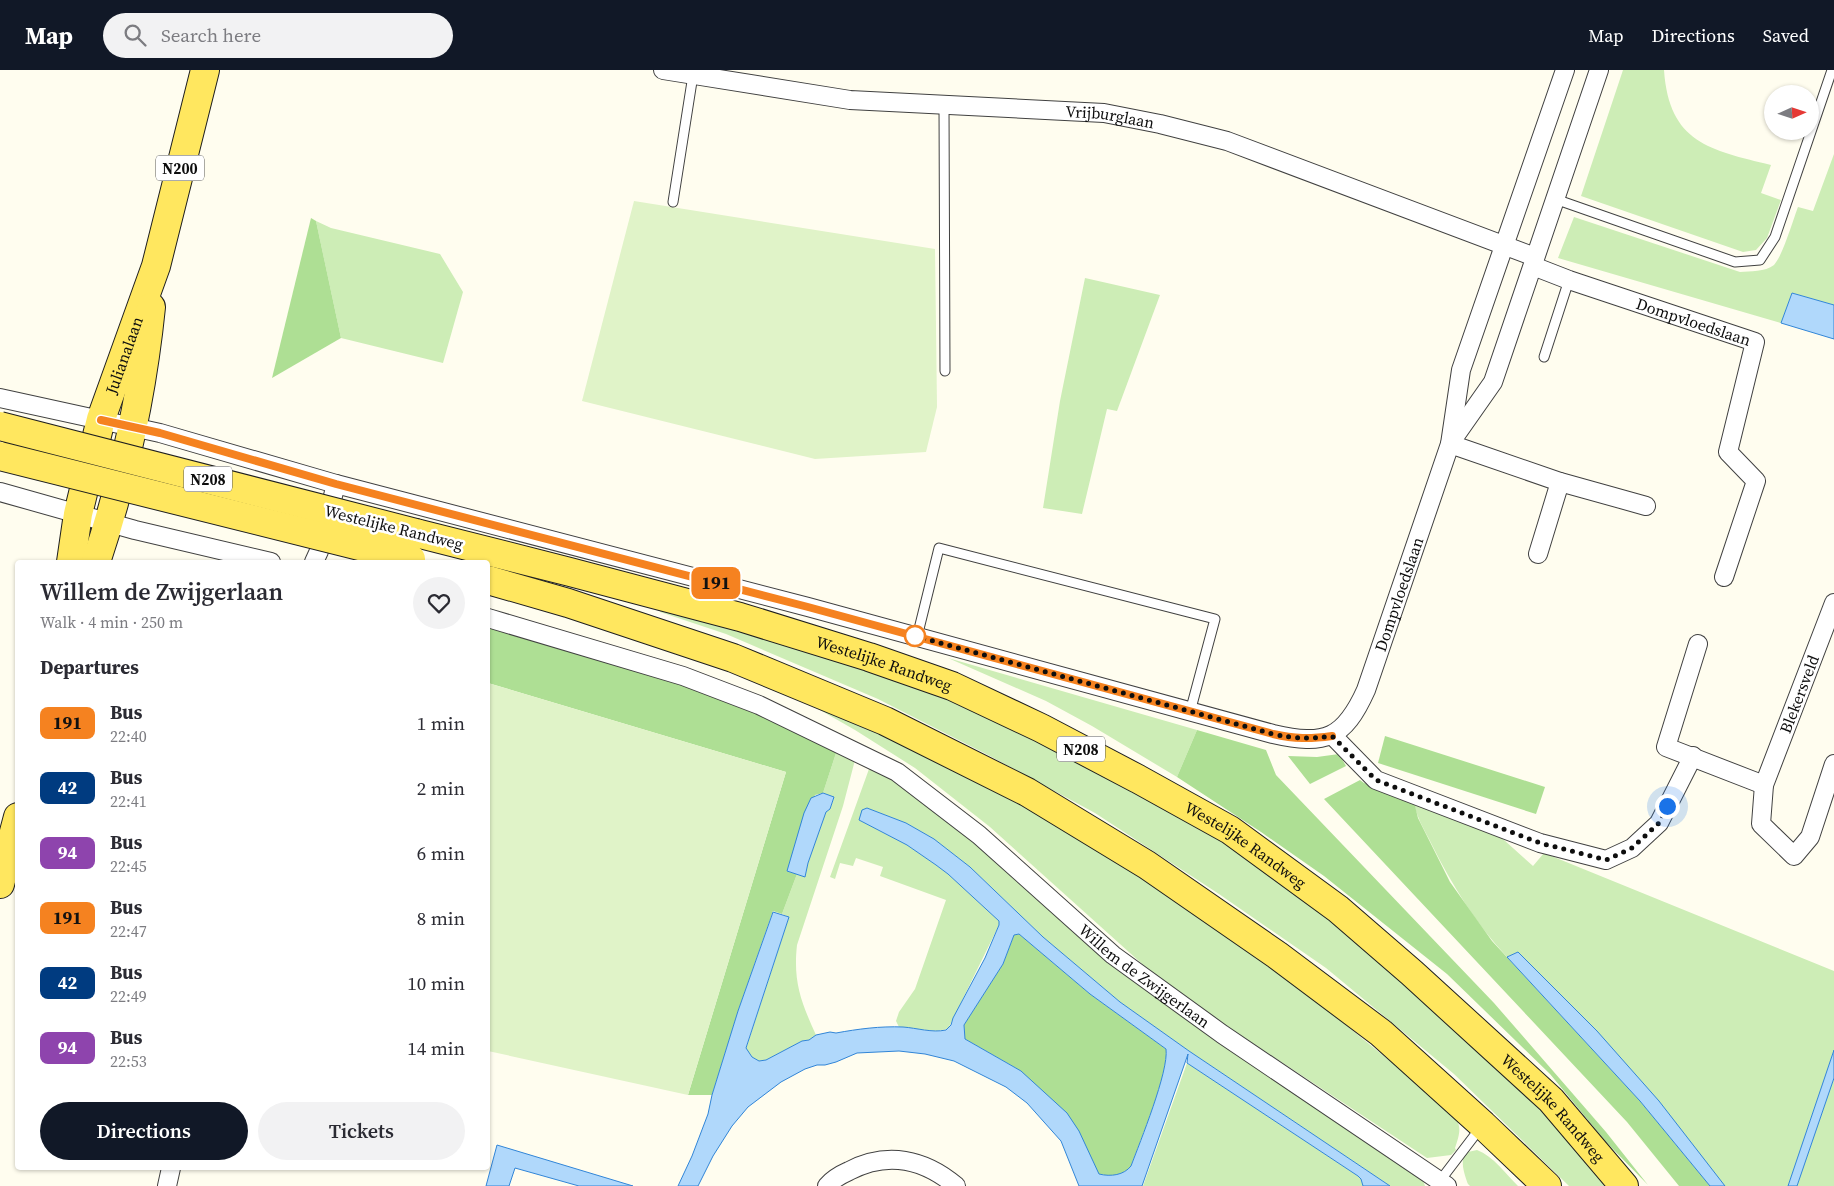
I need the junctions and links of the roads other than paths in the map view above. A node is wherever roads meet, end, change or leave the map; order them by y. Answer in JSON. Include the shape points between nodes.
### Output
{"nodes":[{"id":1,"x":205,"y":70,"type":"edge"},
{"id":2,"x":663,"y":70,"type":"edge"},
{"id":3,"x":1565,"y":70,"type":"edge"},
{"id":4,"x":1599,"y":70,"type":"edge"},
{"id":5,"x":1832,"y":70,"type":"edge"},
{"id":6,"x":693,"y":75,"type":"junction"},
{"id":7,"x":944,"y":105,"type":"junction"},
{"id":8,"x":1555,"y":199,"type":"junction"},
{"id":9,"x":673,"y":202,"type":"dead end"},
{"id":10,"x":1504,"y":246,"type":"junction"},
{"id":11,"x":1534,"y":261,"type":"junction"},
{"id":12,"x":156,"y":266,"type":"junction"},
{"id":13,"x":1569,"y":280,"type":"junction"},
{"id":14,"x":1544,"y":357,"type":"dead end"},
{"id":15,"x":945,"y":371,"type":"dead end"},
{"id":16,"x":0,"y":398,"type":"edge"},
{"id":17,"x":101,"y":420,"type":"junction"},
{"id":18,"x":0,"y":426,"type":"edge"},
{"id":19,"x":133,"y":427,"type":"junction"},
{"id":20,"x":1450,"y":444,"type":"junction"},
{"id":21,"x":0,"y":456,"type":"edge"},
{"id":22,"x":1560,"y":482,"type":"junction"},
{"id":23,"x":336,"y":484,"type":"junction"},
{"id":24,"x":0,"y":492,"type":"edge"},
{"id":25,"x":1646,"y":506,"type":"dead end"},
{"id":26,"x":78,"y":514,"type":"junction"},
{"id":27,"x":109,"y":523,"type":"junction"},
{"id":28,"x":417,"y":551,"type":"edge"},
{"id":29,"x":1538,"y":554,"type":"dead end"},
{"id":30,"x":71,"y":560,"type":"edge"},
{"id":31,"x":97,"y":560,"type":"edge"},
{"id":32,"x":263,"y":560,"type":"edge"},
{"id":33,"x":315,"y":560,"type":"edge"},
{"id":34,"x":483,"y":560,"type":"edge"},
{"id":35,"x":490,"y":561,"type":"edge"},
{"id":36,"x":1724,"y":577,"type":"dead end"},
{"id":37,"x":490,"y":581,"type":"edge"},
{"id":38,"x":1834,"y":603,"type":"edge"},
{"id":39,"x":490,"y":619,"type":"edge"},
{"id":40,"x":917,"y":637,"type":"junction"},
{"id":41,"x":1698,"y":644,"type":"dead end"},
{"id":42,"x":1190,"y":712,"type":"junction"},
{"id":43,"x":1332,"y":736,"type":"junction"},
{"id":44,"x":1693,"y":756,"type":"junction"},
{"id":45,"x":1834,"y":764,"type":"edge"},
{"id":46,"x":1764,"y":785,"type":"junction"},
{"id":47,"x":15,"y":827,"type":"edge"},
{"id":48,"x":0,"y":884,"type":"edge"},
{"id":49,"x":1483,"y":1125,"type":"junction"},
{"id":50,"x":171,"y":1170,"type":"edge"},
{"id":51,"x":1441,"y":1184,"type":"edge"},
{"id":52,"x":167,"y":1186,"type":"edge"},
{"id":53,"x":827,"y":1186,"type":"edge"},
{"id":54,"x":956,"y":1186,"type":"edge"},
{"id":55,"x":1547,"y":1186,"type":"edge"},
{"id":56,"x":1624,"y":1186,"type":"edge"}],
"edges":[{"from":1,"to":12,"type":"main road","name":"Julianalaan","number":"N200"},
{"from":2,"to":6,"type":"street","name":"Vrijburglaan"},
{"from":3,"to":10,"type":"street","name":"Dompvloedslaan"},
{"from":4,"to":8,"type":"street","name":"Dompvloedslaan"},
{"from":5,"to":8,"type":"lane","via":[[1775,237],[1760,260],[1736,262]]},
{"from":6,"to":7,"type":"street","name":"Vrijburglaan","via":[[850,100]]},
{"from":6,"to":9,"type":"lane"},
{"from":7,"to":10,"type":"street","name":"Vrijburglaan","via":[[1104,113],[1160,124],[1227,141]]},
{"from":7,"to":15,"type":"lane"},
{"from":8,"to":11,"type":"street","name":"Dompvloedslaan"},
{"from":10,"to":11,"type":"street","name":"Vrijburglaan"},
{"from":10,"to":20,"type":"street","name":"Dompvloedslaan","via":[[1461,370]]},
{"from":11,"to":13,"type":"street","name":"Dompvloedslaan"},
{"from":11,"to":20,"type":"street","name":"Dompvloedslaan","via":[[1493,382]]},
{"from":12,"to":17,"type":"main road","name":"Julianalaan","number":"N200"},
{"from":12,"to":19,"type":"main road","name":"Julianalaan","number":"N200","via":[[145,366]]},
{"from":13,"to":14,"type":"lane"},
{"from":13,"to":36,"type":"street","name":"Dompvloedslaan","via":[[1755,342],[1728,452],[1756,482]]},
{"from":16,"to":17,"type":"street"},
{"from":17,"to":19,"type":"street"},
{"from":17,"to":26,"type":"main road","name":"Julianalaan","number":"N200"},
{"from":18,"to":28,"type":"main road","name":"Westelijke Randweg","number":"N208","bridge":true},
{"from":19,"to":23,"type":"street"},
{"from":19,"to":27,"type":"main road","name":"Julianalaan","number":"N200"},
{"from":20,"to":22,"type":"street"},
{"from":20,"to":43,"type":"street","name":"Dompvloedslaan","via":[[1366,690],[1347,724]]},
{"from":21,"to":28,"type":"main road","name":"Westelijke Randweg","number":"N208","bridge":true},
{"from":22,"to":25,"type":"street"},
{"from":22,"to":29,"type":"street"},
{"from":23,"to":33,"type":"street"},
{"from":23,"to":40,"type":"street"},
{"from":24,"to":26,"type":"street"},
{"from":26,"to":27,"type":"street"},
{"from":26,"to":30,"type":"main road","name":"Julianalaan","number":"N200"},
{"from":27,"to":31,"type":"main road","name":"Julianalaan","number":"N200"},
{"from":27,"to":32,"type":"street"},
{"from":28,"to":34,"type":"main road","name":"Westelijke Randweg","number":"N208"},
{"from":35,"to":56,"type":"main road","name":"Westelijke Randweg","number":"N208","via":[[570,572],[740,617],[869,657],[952,686],[1138,779],[1230,830],[1338,910],[1551,1100]]},
{"from":37,"to":49,"type":"main road","via":[[733,658],[885,722],[1027,792],[1147,865],[1277,955],[1381,1033]]},
{"from":38,"to":46,"type":"street","name":"Blekersveld"},
{"from":39,"to":51,"type":"street","name":"Willem de Zwijgerlaan","via":[[683,676],[759,705],[897,772],[979,834],[1113,955]]},
{"from":40,"to":42,"type":"street"},
{"from":40,"to":42,"type":"lane","via":[[939,548],[1215,619]]},
{"from":41,"to":44,"type":"street","via":[[1666,747]]},
{"from":42,"to":43,"type":"street","via":[[1294,739]]},
{"from":43,"to":44,"type":"street","via":[[1376,780],[1540,843],[1606,860],[1632,848],[1659,823]]},
{"from":44,"to":46,"type":"street"},
{"from":45,"to":46,"type":"street","name":"Blekersveld","via":[[1810,837],[1794,856],[1761,824]]},
{"from":47,"to":48,"type":"main road"},
{"from":49,"to":51,"type":"lane","name":"Willem de Zwijgerlaan"},
{"from":49,"to":55,"type":"main road"},
{"from":50,"to":52,"type":"street"},
{"from":53,"to":54,"type":"street","via":[[863,1163],[890,1159],[916,1162]]}]}
